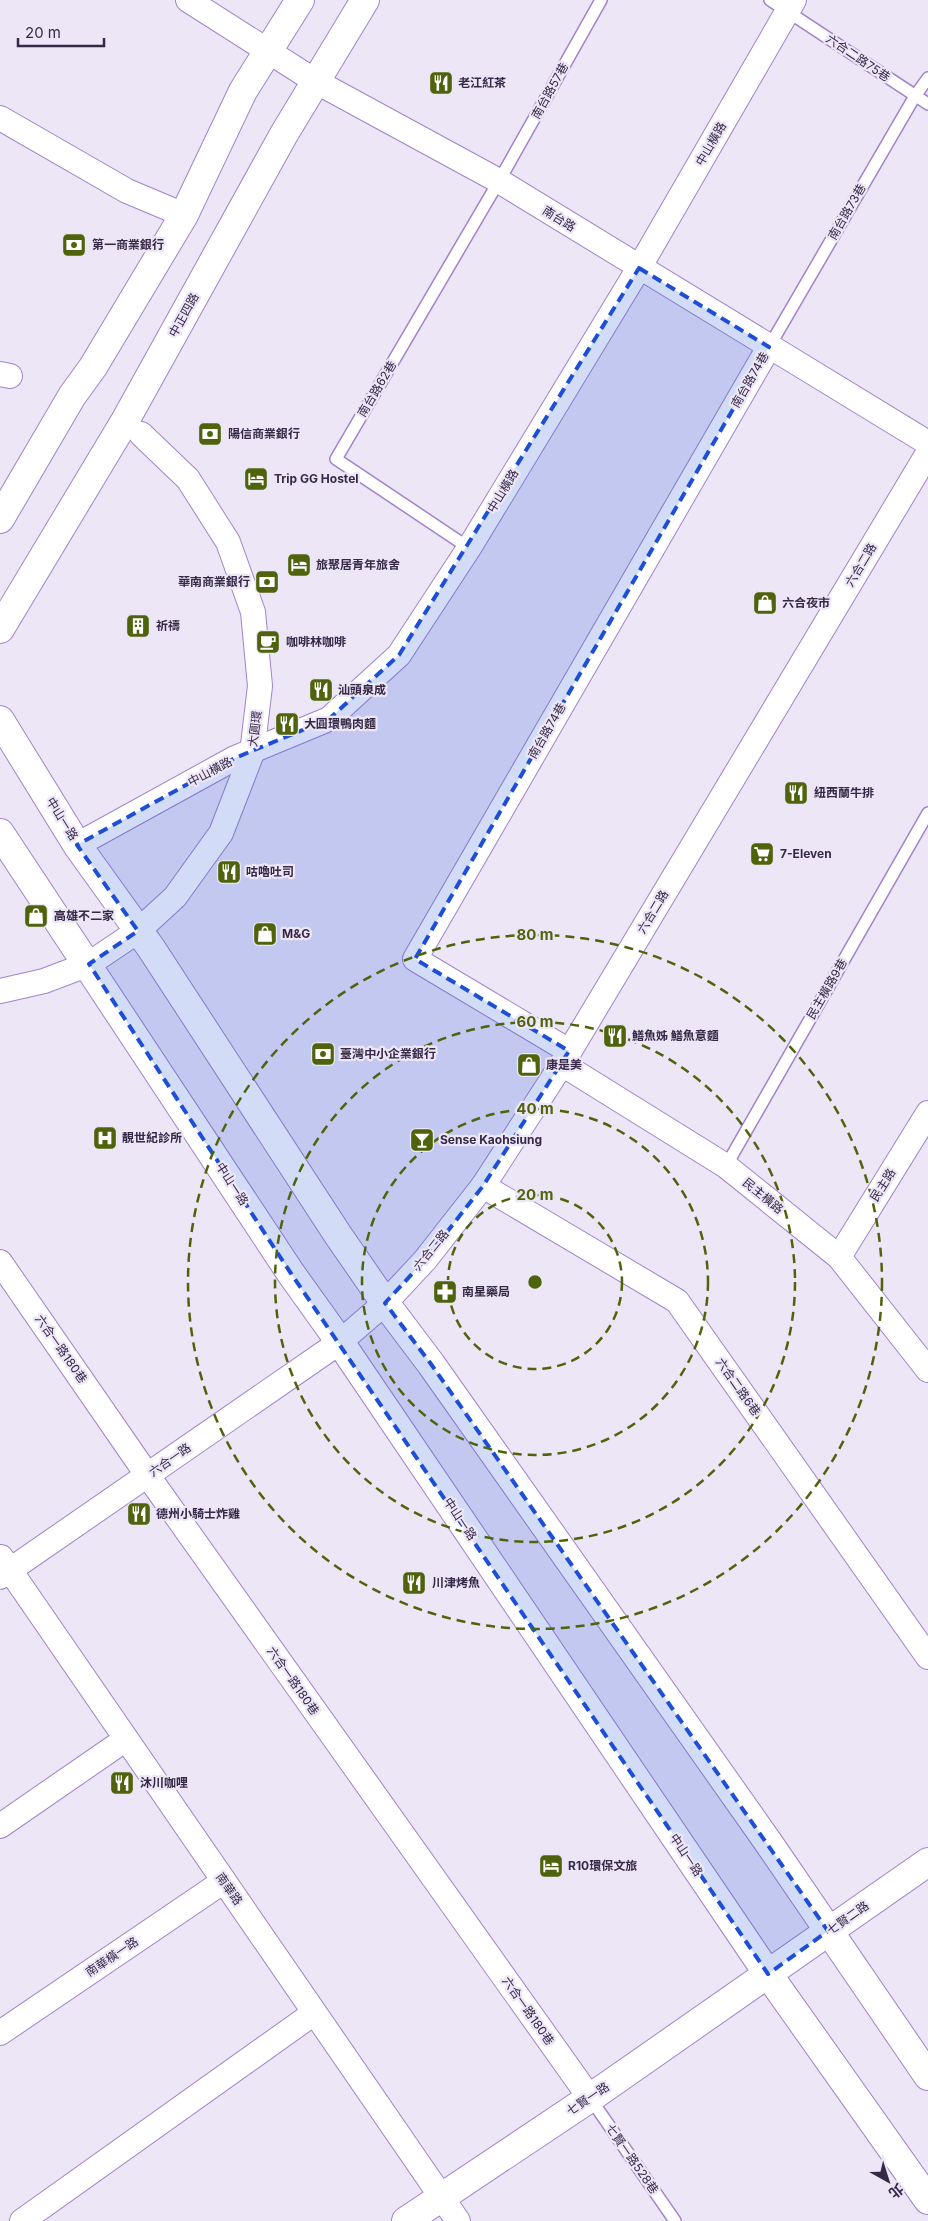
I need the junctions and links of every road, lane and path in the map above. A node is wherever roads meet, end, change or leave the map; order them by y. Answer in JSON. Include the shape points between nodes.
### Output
{"nodes":[{"id":1,"x":188,"y":0,"type":"edge"},
{"id":2,"x":300,"y":0,"type":"edge"},
{"id":3,"x":365,"y":0,"type":"edge"},
{"id":4,"x":601,"y":0,"type":"edge"},
{"id":5,"x":784,"y":4,"type":"edge"},
{"id":6,"x":268,"y":51,"type":"junction"},
{"id":7,"x":928,"y":78,"type":"edge"},
{"id":8,"x":315,"y":81,"type":"junction"},
{"id":9,"x":915,"y":96,"type":"junction"},
{"id":10,"x":928,"y":104,"type":"edge"},
{"id":11,"x":0,"y":118,"type":"edge"},
{"id":12,"x":499,"y":182,"type":"junction"},
{"id":13,"x":184,"y":215,"type":"junction"},
{"id":14,"x":639,"y":268,"type":"junction"},
{"id":15,"x":769,"y":347,"type":"junction"},
{"id":16,"x":142,"y":434,"type":"dead end"},
{"id":17,"x":928,"y":443,"type":"edge"},
{"id":18,"x":928,"y":453,"type":"edge"},
{"id":19,"x":0,"y":519,"type":"edge"},
{"id":20,"x":469,"y":548,"type":"junction"},
{"id":21,"x":0,"y":629,"type":"edge"},
{"id":22,"x":0,"y":720,"type":"edge"},
{"id":23,"x":252,"y":753,"type":"junction"},
{"id":24,"x":928,"y":812,"type":"edge"},
{"id":25,"x":0,"y":833,"type":"edge"},
{"id":26,"x":77,"y":845,"type":"junction"},
{"id":27,"x":138,"y":931,"type":"junction"},
{"id":28,"x":89,"y":964,"type":"junction"},
{"id":29,"x":0,"y":991,"type":"edge"},
{"id":30,"x":566,"y":1058,"type":"junction"},
{"id":31,"x":928,"y":1113,"type":"edge"},
{"id":32,"x":726,"y":1166,"type":"junction"},
{"id":33,"x":483,"y":1186,"type":"junction"},
{"id":34,"x":839,"y":1257,"type":"junction"},
{"id":35,"x":0,"y":1262,"type":"edge"},
{"id":36,"x":385,"y":1303,"type":"junction"},
{"id":37,"x":340,"y":1342,"type":"junction"},
{"id":38,"x":928,"y":1370,"type":"edge"},
{"id":39,"x":148,"y":1476,"type":"junction"},
{"id":40,"x":3,"y":1568,"type":"edge"},
{"id":41,"x":928,"y":1657,"type":"edge"},
{"id":42,"x":126,"y":1739,"type":"junction"},
{"id":43,"x":0,"y":1826,"type":"edge"},
{"id":44,"x":928,"y":1862,"type":"edge"},
{"id":45,"x":224,"y":1881,"type":"junction"},
{"id":46,"x":828,"y":1931,"type":"junction"},
{"id":47,"x":768,"y":1974,"type":"junction"},
{"id":48,"x":314,"y":2013,"type":"junction"},
{"id":49,"x":0,"y":2033,"type":"edge"},
{"id":50,"x":928,"y":2076,"type":"edge"},
{"id":51,"x":590,"y":2098,"type":"junction"},
{"id":52,"x":441,"y":2198,"type":"junction"},
{"id":53,"x":928,"y":2200,"type":"edge"},
{"id":54,"x":22,"y":2221,"type":"edge"},
{"id":55,"x":406,"y":2221,"type":"edge"},
{"id":56,"x":458,"y":2221,"type":"edge"},
{"id":57,"x":675,"y":2221,"type":"edge"}],
"edges":[{"from":1,"to":6,"type":"street","name":"南台路"},
{"from":2,"to":6,"type":"main road"},
{"from":3,"to":8,"type":"main road","name":"中正四路"},
{"from":4,"to":12,"type":"lane","name":"南台路57巷"},
{"from":5,"to":9,"type":"lane","name":"六合二路75巷"},
{"from":5,"to":14,"type":"street","name":"中山橫路"},
{"from":6,"to":8,"type":"street","name":"南台路"},
{"from":6,"to":13,"type":"main road","via":[[243,91]]},
{"from":7,"to":9,"type":"lane","name":"南台路73巷"},
{"from":8,"to":12,"type":"street","name":"南台路"},
{"from":8,"to":21,"type":"main road","name":"中正四路","via":[[125,421]]},
{"from":9,"to":10,"type":"lane","name":"六合二路75巷"},
{"from":9,"to":15,"type":"lane","name":"南台路73巷"},
{"from":11,"to":13,"type":"street","via":[[126,190]]},
{"from":12,"to":14,"type":"street","name":"南台路"},
{"from":12,"to":20,"type":"lane","name":"南台路62巷","via":[[336,459]]},
{"from":13,"to":19,"type":"main road"},
{"from":14,"to":15,"type":"street","name":"南台路"},
{"from":14,"to":20,"type":"street","name":"中山橫路"},
{"from":15,"to":17,"type":"street","name":"南台路"},
{"from":15,"to":30,"type":"street","name":"南台路74巷","via":[[415,959]]},
{"from":16,"to":23,"type":"street","name":"大圓環","via":[[188,479],[228,542],[250,603],[260,686]]},
{"from":18,"to":30,"type":"street","name":"六合二路"},
{"from":20,"to":23,"type":"street","name":"中山橫路","via":[[399,655],[329,718]]},
{"from":22,"to":26,"type":"main road","name":"中山一路"},
{"from":23,"to":26,"type":"street","name":"中山橫路","via":[[235,758]]},
{"from":23,"to":27,"type":"street","name":"大圓環","via":[[221,833],[175,897]]},
{"from":24,"to":32,"type":"lane","name":"民主橫路9巷"},
{"from":25,"to":28,"type":"main road","name":"中山一路"},
{"from":26,"to":27,"type":"main road","name":"中山一路"},
{"from":27,"to":28,"type":"street","name":"大圓環"},
{"from":27,"to":36,"type":"main road","name":"中山一路"},
{"from":28,"to":29,"type":"street","name":"大圓環","via":[[44,981]]},
{"from":28,"to":37,"type":"main road","name":"中山一路","via":[[282,1261]]},
{"from":30,"to":32,"type":"street","name":"民主橫路"},
{"from":30,"to":33,"type":"street","name":"六合二路"},
{"from":31,"to":34,"type":"street","name":"民主路"},
{"from":32,"to":34,"type":"street","name":"民主橫路"},
{"from":33,"to":36,"type":"street","name":"六合二路","via":[[425,1260]]},
{"from":33,"to":41,"type":"street","name":"六合二路6巷","via":[[677,1301]]},
{"from":34,"to":38,"type":"street","name":"民主橫路"},
{"from":35,"to":39,"type":"street","name":"六合一路180巷"},
{"from":36,"to":37,"type":"street","name":"六合二路"},
{"from":36,"to":46,"type":"main road","name":"中山一路","via":[[432,1364]]},
{"from":37,"to":39,"type":"street","name":"六合一路"},
{"from":37,"to":47,"type":"main road","name":"中山一路"},
{"from":39,"to":40,"type":"street","name":"六合一路"},
{"from":39,"to":51,"type":"street","name":"六合一路180巷"},
{"from":40,"to":42,"type":"street","name":"南華路"},
{"from":42,"to":43,"type":"street"},
{"from":42,"to":45,"type":"street","name":"南華路"},
{"from":44,"to":46,"type":"main road","name":"七賢二路"},
{"from":45,"to":48,"type":"street","name":"南華路"},
{"from":45,"to":49,"type":"street","name":"南華橫一路"},
{"from":46,"to":47,"type":"main road","name":"七賢二路"},
{"from":46,"to":50,"type":"main road","name":"中山一路"},
{"from":47,"to":51,"type":"main road","name":"七賢一路"},
{"from":47,"to":53,"type":"main road","name":"中山一路"},
{"from":48,"to":52,"type":"street","name":"南華路"},
{"from":48,"to":54,"type":"street"},
{"from":51,"to":52,"type":"main road","name":"七賢一路"},
{"from":51,"to":57,"type":"lane","name":"七賢一路528巷"},
{"from":52,"to":55,"type":"main road","name":"七賢一路"},
{"from":52,"to":56,"type":"street","name":"南華路"}]}
